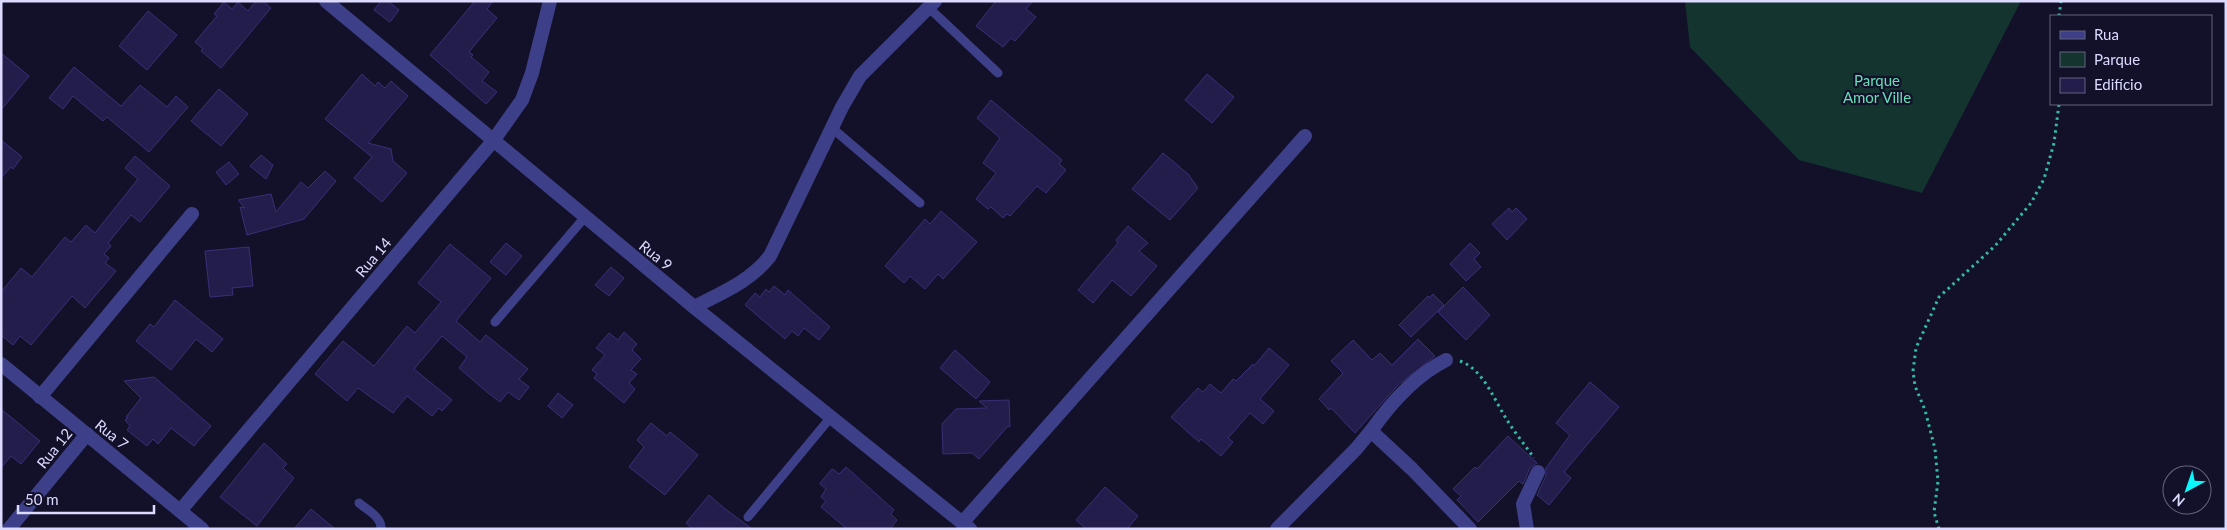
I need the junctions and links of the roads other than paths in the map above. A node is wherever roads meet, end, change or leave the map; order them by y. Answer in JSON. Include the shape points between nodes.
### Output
{"nodes":[{"id":1,"x":326,"y":1,"type":"edge"},
{"id":2,"x":550,"y":1,"type":"edge"},
{"id":3,"x":932,"y":4,"type":"edge"},
{"id":4,"x":998,"y":73,"type":"dead end"},
{"id":5,"x":832,"y":128,"type":"junction"},
{"id":6,"x":1305,"y":136,"type":"dead end"},
{"id":7,"x":493,"y":141,"type":"junction"},
{"id":8,"x":920,"y":203,"type":"dead end"},
{"id":9,"x":192,"y":214,"type":"dead end"},
{"id":10,"x":585,"y":217,"type":"junction"},
{"id":11,"x":694,"y":307,"type":"junction"},
{"id":12,"x":495,"y":322,"type":"dead end"},
{"id":13,"x":1446,"y":360,"type":"road end"},
{"id":14,"x":1,"y":364,"type":"edge"},
{"id":15,"x":40,"y":397,"type":"junction"},
{"id":16,"x":830,"y":417,"type":"junction"},
{"id":17,"x":1371,"y":431,"type":"junction"},
{"id":18,"x":87,"y":434,"type":"junction"},
{"id":19,"x":1538,"y":472,"type":"road end"},
{"id":20,"x":359,"y":503,"type":"dead end"},
{"id":21,"x":180,"y":511,"type":"junction"},
{"id":22,"x":748,"y":517,"type":"dead end"},
{"id":23,"x":966,"y":526,"type":"edge"},
{"id":24,"x":9,"y":529,"type":"edge"},
{"id":25,"x":202,"y":529,"type":"edge"},
{"id":26,"x":381,"y":529,"type":"edge"},
{"id":27,"x":1277,"y":529,"type":"edge"},
{"id":28,"x":1470,"y":529,"type":"edge"},
{"id":29,"x":1527,"y":529,"type":"edge"}],
"edges":[{"from":1,"to":7,"type":"street","name":"Rua 9"},
{"from":2,"to":7,"type":"street","name":"Rua 14","via":[[522,100]]},
{"from":3,"to":4,"type":"lane"},
{"from":3,"to":5,"type":"street","via":[[860,76]]},
{"from":5,"to":8,"type":"lane"},
{"from":5,"to":11,"type":"street","via":[[762,267]]},
{"from":6,"to":23,"type":"street"},
{"from":7,"to":10,"type":"street","name":"Rua 9"},
{"from":7,"to":21,"type":"street","name":"Rua 14"},
{"from":9,"to":15,"type":"street"},
{"from":10,"to":11,"type":"street","name":"Rua 9"},
{"from":10,"to":12,"type":"lane"},
{"from":11,"to":16,"type":"street","name":"Rua 9"},
{"from":13,"to":17,"type":"street","via":[[1429,368],[1384,412]]},
{"from":14,"to":15,"type":"street","name":"Rua 7"},
{"from":15,"to":18,"type":"street","name":"Rua 7"},
{"from":16,"to":22,"type":"lane"},
{"from":16,"to":23,"type":"street","name":"Rua 9"},
{"from":17,"to":27,"type":"street"},
{"from":17,"to":28,"type":"street"},
{"from":18,"to":21,"type":"street","name":"Rua 7"},
{"from":18,"to":24,"type":"street","name":"Rua 12"},
{"from":19,"to":29,"type":"street","via":[[1523,504]]},
{"from":20,"to":26,"type":"lane","via":[[378,519]]},
{"from":21,"to":25,"type":"street","name":"Rua 7"}]}
